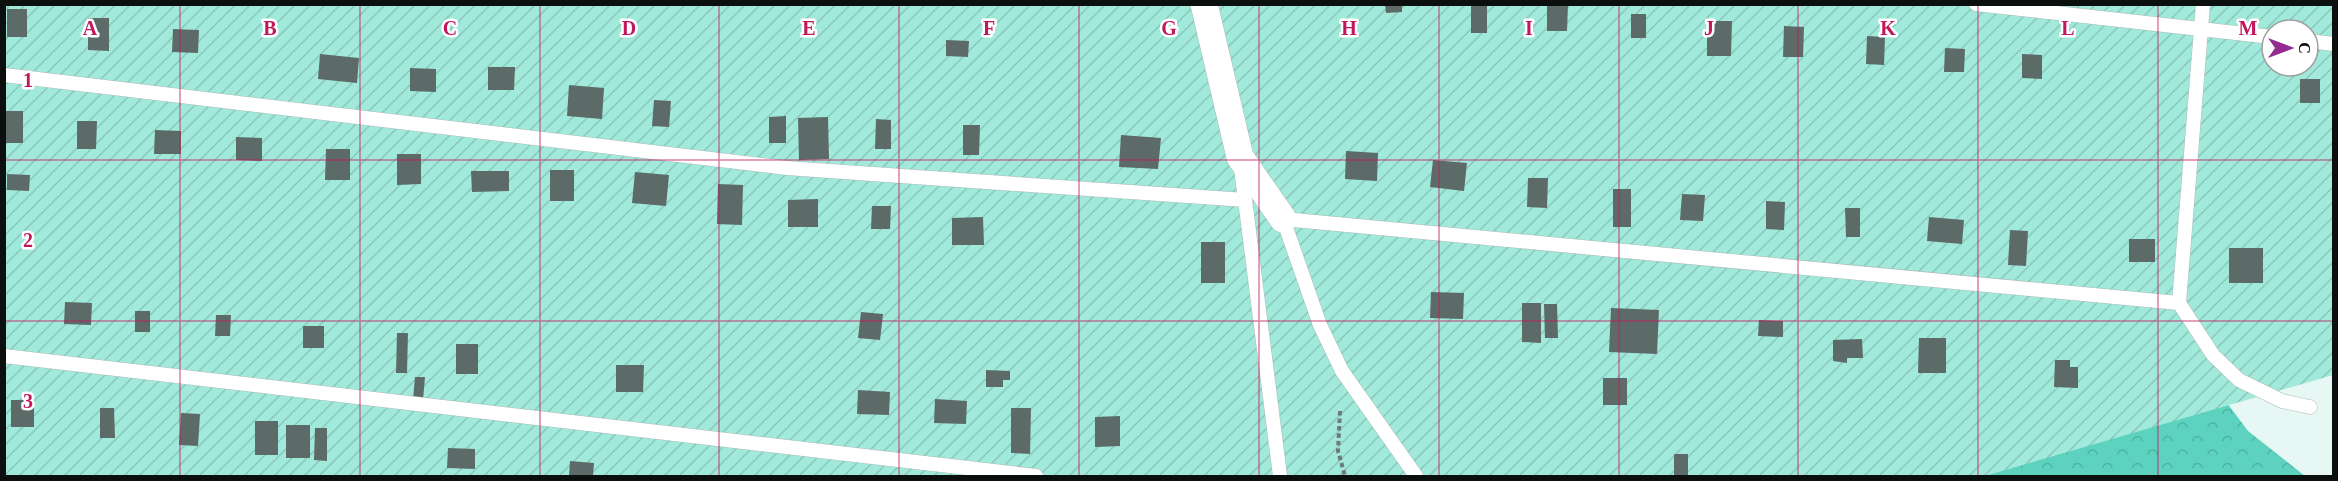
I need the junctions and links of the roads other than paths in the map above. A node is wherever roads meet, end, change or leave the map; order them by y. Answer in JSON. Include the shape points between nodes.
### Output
{"nodes":[{"id":1,"x":1204,"y":4,"type":"edge"},
{"id":2,"x":1976,"y":4,"type":"edge"},
{"id":3,"x":2203,"y":4,"type":"edge"},
{"id":4,"x":2200,"y":29,"type":"junction"},
{"id":5,"x":2260,"y":36,"type":"edge"},
{"id":6,"x":4,"y":75,"type":"edge"},
{"id":7,"x":1240,"y":157,"type":"junction"},
{"id":8,"x":1245,"y":200,"type":"junction"},
{"id":9,"x":1283,"y":219,"type":"junction"},
{"id":10,"x":2179,"y":303,"type":"junction"},
{"id":11,"x":4,"y":356,"type":"edge"},
{"id":12,"x":2310,"y":407,"type":"dead end"},
{"id":13,"x":1036,"y":477,"type":"edge"},
{"id":14,"x":1280,"y":477,"type":"edge"},
{"id":15,"x":1416,"y":477,"type":"edge"}],
"edges":[{"from":1,"to":7,"type":"street"},
{"from":2,"to":4,"type":"lane"},
{"from":3,"to":4,"type":"lane"},
{"from":4,"to":5,"type":"lane"},
{"from":4,"to":10,"type":"lane"},
{"from":6,"to":8,"type":"lane","via":[[787,168]]},
{"from":7,"to":8,"type":"lane"},
{"from":7,"to":9,"type":"street"},
{"from":8,"to":14,"type":"lane"},
{"from":9,"to":10,"type":"lane"},
{"from":9,"to":15,"type":"lane","via":[[1320,326],[1342,371]]},
{"from":10,"to":12,"type":"lane","via":[[2213,355],[2240,380],[2282,401]]},
{"from":11,"to":13,"type":"lane"}]}
